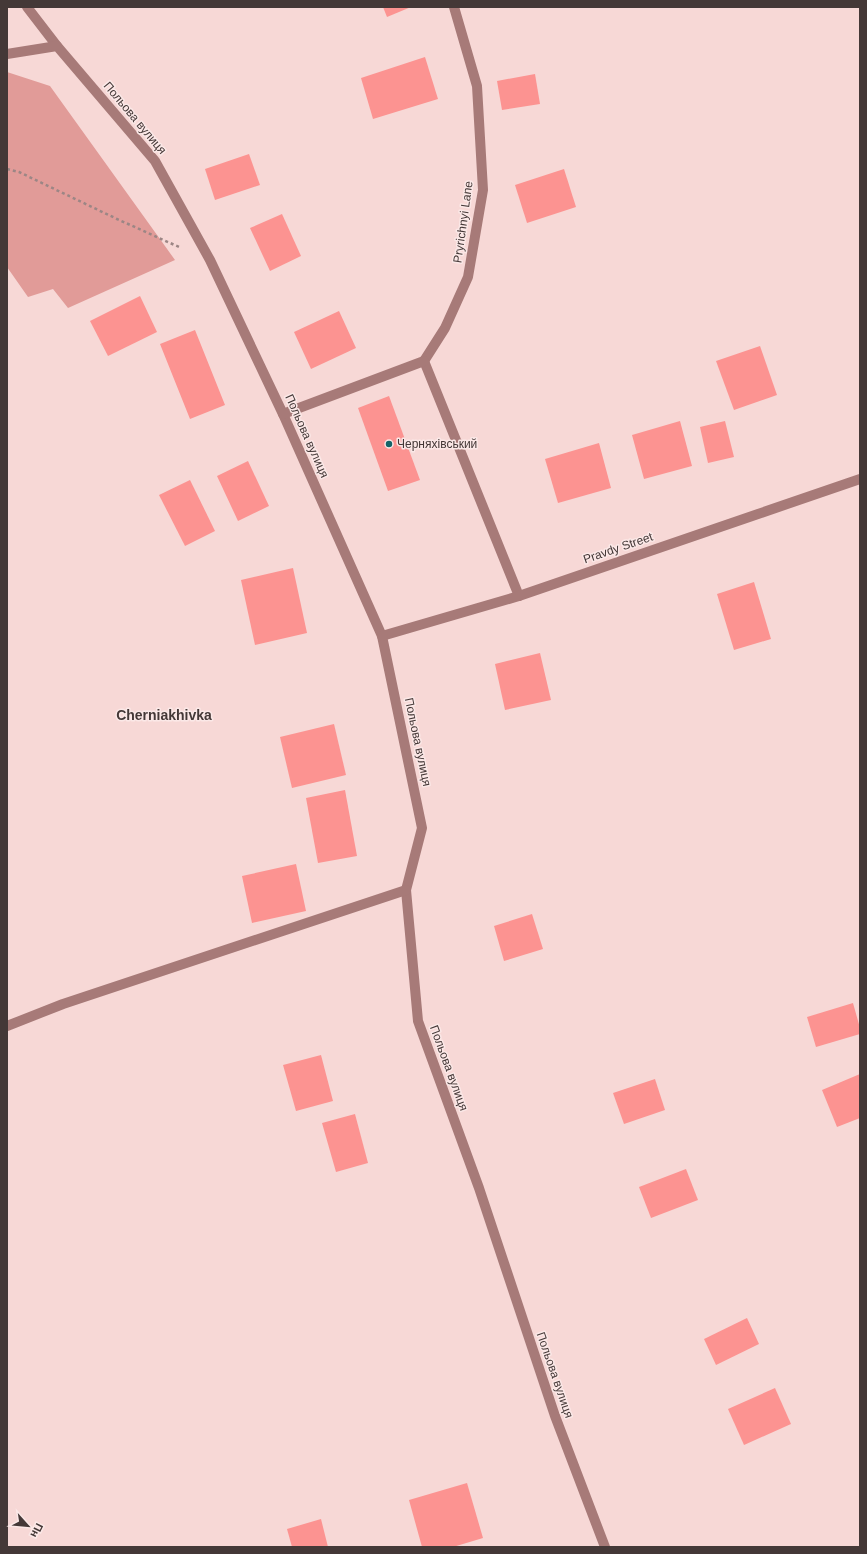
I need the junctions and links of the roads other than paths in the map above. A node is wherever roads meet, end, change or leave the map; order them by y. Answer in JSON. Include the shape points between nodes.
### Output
{"nodes":[{"id":1,"x":27,"y":7,"type":"edge"},
{"id":2,"x":454,"y":7,"type":"edge"},
{"id":3,"x":57,"y":46,"type":"junction"},
{"id":4,"x":7,"y":54,"type":"edge"},
{"id":5,"x":424,"y":361,"type":"junction"},
{"id":6,"x":283,"y":414,"type":"junction"},
{"id":7,"x":860,"y":479,"type":"edge"},
{"id":8,"x":519,"y":596,"type":"junction"},
{"id":9,"x":382,"y":636,"type":"junction"},
{"id":10,"x":406,"y":890,"type":"junction"},
{"id":11,"x":7,"y":1026,"type":"edge"},
{"id":12,"x":605,"y":1547,"type":"edge"}],
"edges":[{"from":1,"to":3,"type":"street","name":"Польова вулиця"},
{"from":2,"to":5,"type":"street","name":"Pryrichnyi Lane","via":[[477,86],[483,190],[468,277],[445,328]]},
{"from":3,"to":4,"type":"street"},
{"from":3,"to":6,"type":"street","name":"Польова вулиця","via":[[154,161],[210,260]]},
{"from":5,"to":6,"type":"street"},
{"from":5,"to":8,"type":"street"},
{"from":6,"to":9,"type":"street","name":"Польова вулиця"},
{"from":7,"to":8,"type":"street","name":"Pravdy Street"},
{"from":8,"to":9,"type":"street","name":"Pravdy Street"},
{"from":9,"to":10,"type":"street","name":"Польова вулиця","via":[[422,828]]},
{"from":10,"to":11,"type":"street","via":[[63,1004]]},
{"from":10,"to":12,"type":"street","name":"Польова вулиця","via":[[418,1021],[479,1188],[555,1416]]}]}
